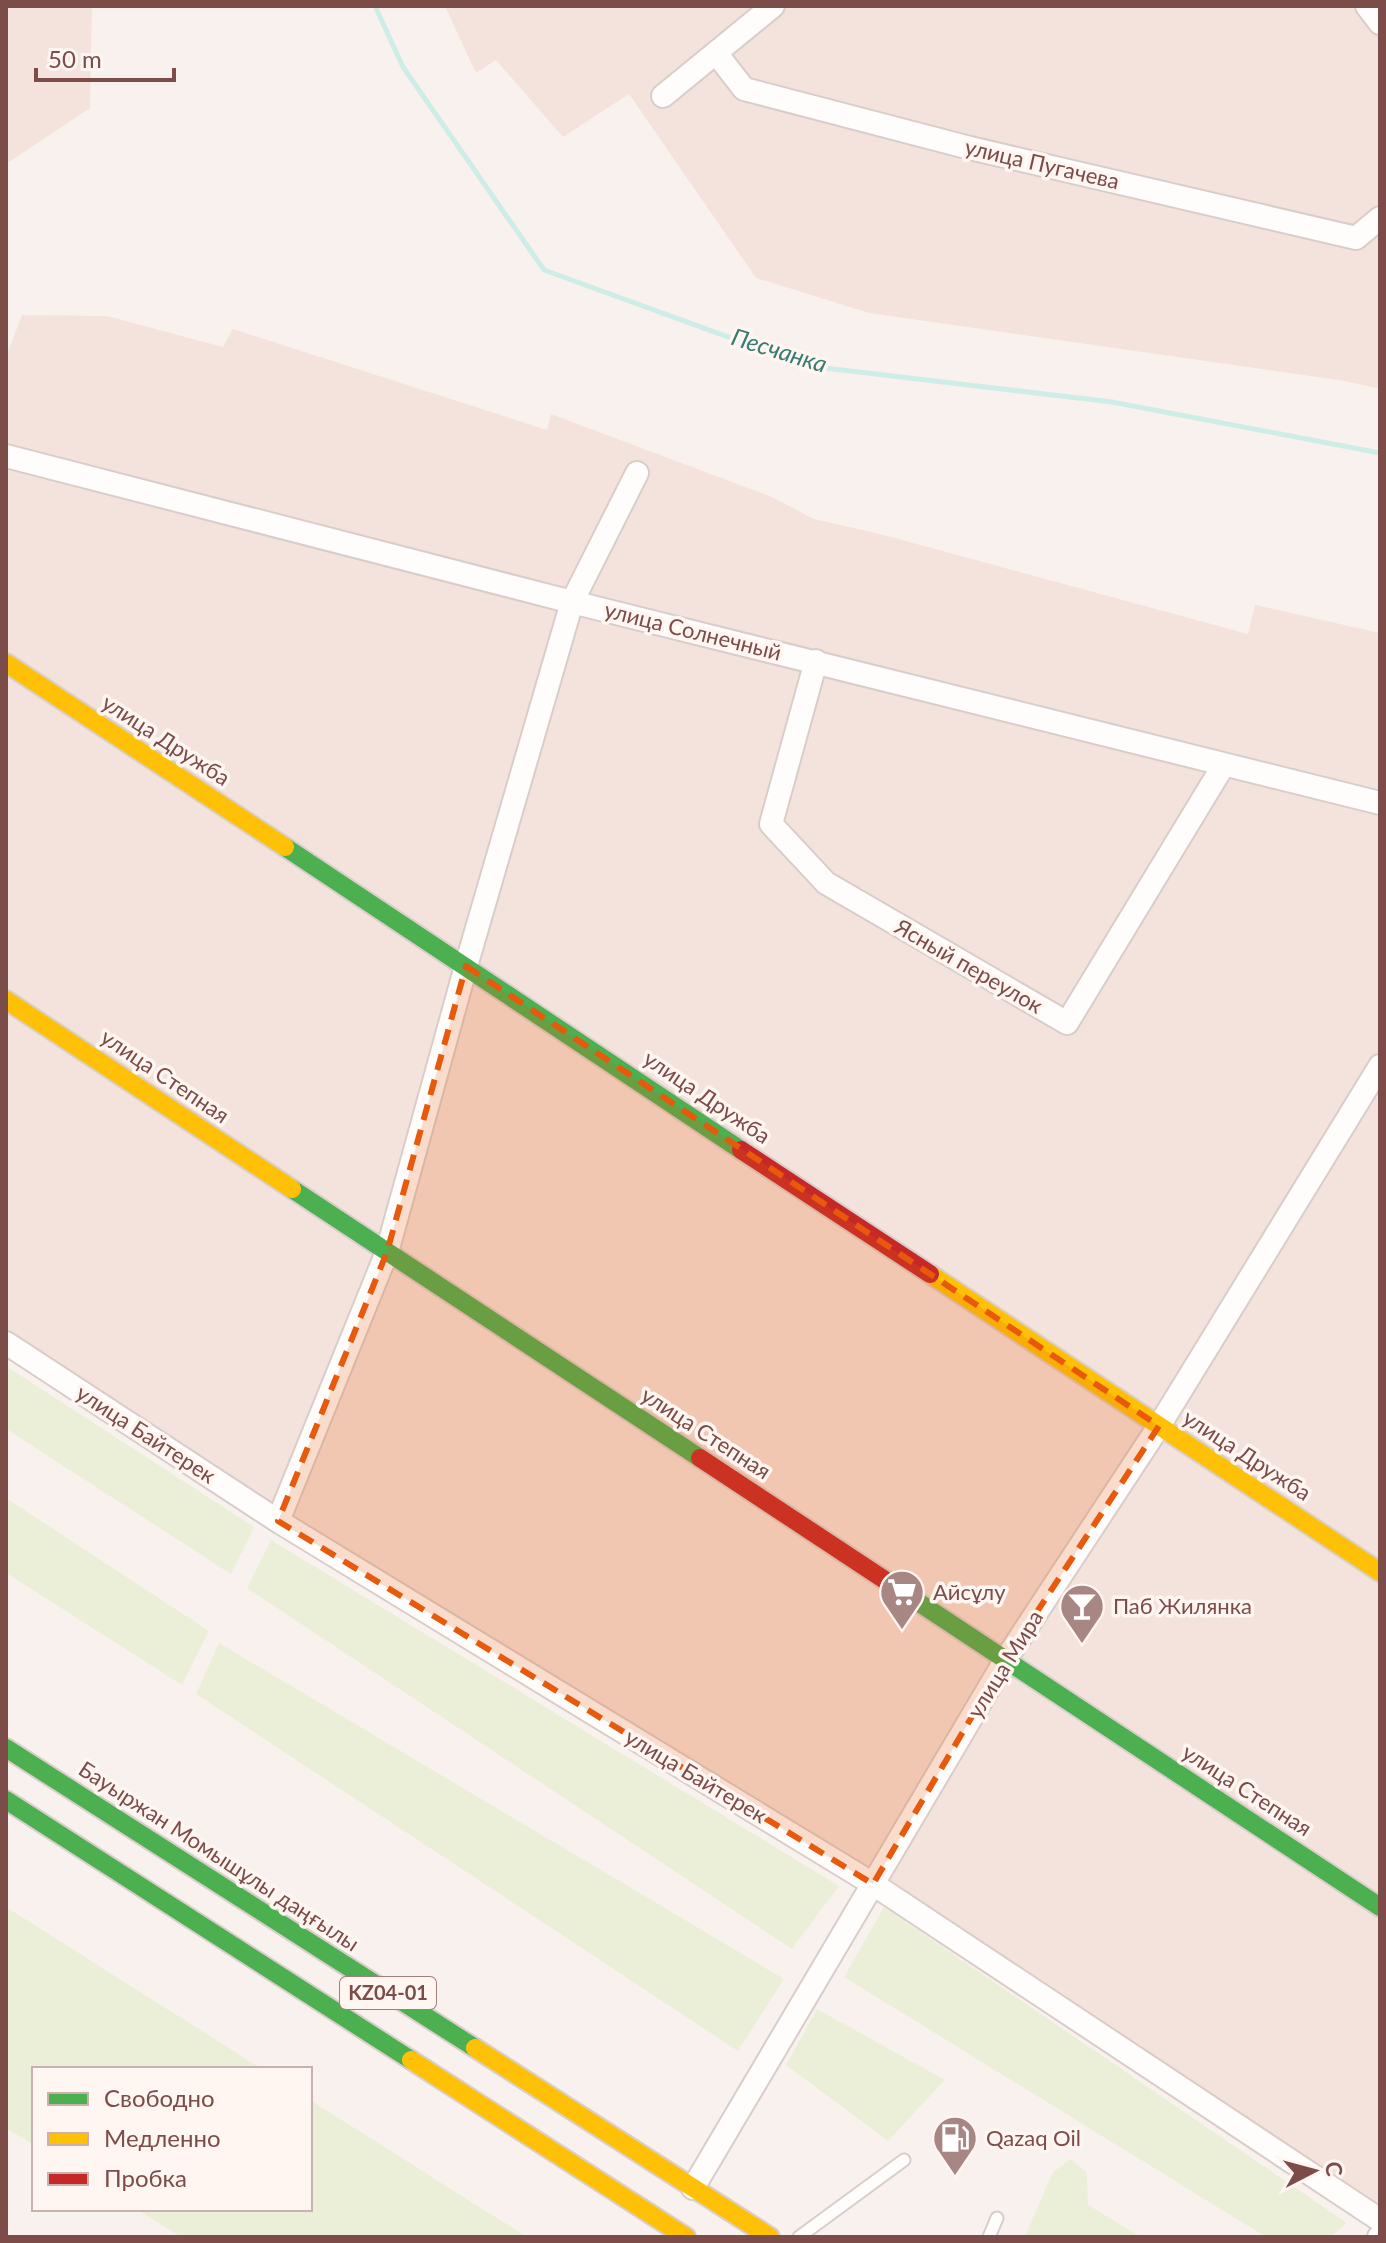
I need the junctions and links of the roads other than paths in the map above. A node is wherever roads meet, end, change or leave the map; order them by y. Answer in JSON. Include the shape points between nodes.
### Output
{"nodes":[{"id":1,"x":773,"y":6,"type":"edge"},
{"id":2,"x":1367,"y":6,"type":"edge"},
{"id":3,"x":1380,"y":23,"type":"edge"},
{"id":4,"x":716,"y":53,"type":"junction"},
{"id":5,"x":663,"y":96,"type":"dead end"},
{"id":6,"x":1380,"y":218,"type":"edge"},
{"id":7,"x":6,"y":456,"type":"edge"},
{"id":8,"x":637,"y":473,"type":"dead end"},
{"id":9,"x":572,"y":602,"type":"junction"},
{"id":10,"x":816,"y":661,"type":"junction"},
{"id":11,"x":6,"y":663,"type":"edge"},
{"id":12,"x":1223,"y":766,"type":"junction"},
{"id":13,"x":1380,"y":803,"type":"edge"},
{"id":14,"x":466,"y":966,"type":"junction"},
{"id":15,"x":6,"y":1000,"type":"edge"},
{"id":16,"x":1380,"y":1066,"type":"edge"},
{"id":17,"x":387,"y":1252,"type":"junction"},
{"id":18,"x":6,"y":1343,"type":"edge"},
{"id":19,"x":1159,"y":1426,"type":"junction"},
{"id":20,"x":278,"y":1521,"type":"junction"},
{"id":21,"x":1380,"y":1572,"type":"edge"},
{"id":22,"x":1006,"y":1659,"type":"junction"},
{"id":23,"x":6,"y":1748,"type":"edge"},
{"id":24,"x":6,"y":1800,"type":"edge"},
{"id":25,"x":873,"y":1884,"type":"junction"},
{"id":26,"x":1380,"y":1907,"type":"edge"},
{"id":27,"x":904,"y":2160,"type":"dead end"},
{"id":28,"x":693,"y":2188,"type":"junction"},
{"id":29,"x":997,"y":2218,"type":"dead end"},
{"id":30,"x":1380,"y":2220,"type":"edge"},
{"id":31,"x":686,"y":2237,"type":"edge"},
{"id":32,"x":770,"y":2237,"type":"edge"},
{"id":33,"x":799,"y":2237,"type":"edge"},
{"id":34,"x":989,"y":2237,"type":"edge"}],
"edges":[{"from":1,"to":4,"type":"street"},
{"from":2,"to":3,"type":"street"},
{"from":4,"to":5,"type":"street"},
{"from":4,"to":6,"type":"street","name":"улица Пугачева","via":[[744,89],[970,148],[1356,238]]},
{"from":7,"to":9,"type":"street","name":"улица Солнечный"},
{"from":8,"to":9,"type":"street"},
{"from":9,"to":10,"type":"street","name":"улица Солнечный"},
{"from":9,"to":14,"type":"street"},
{"from":10,"to":12,"type":"street","name":"улица Солнечный"},
{"from":10,"to":12,"type":"street","name":"Ясный переулок","via":[[771,824],[826,883],[1067,1023]]},
{"from":11,"to":14,"type":"street","name":"улица Дружба"},
{"from":12,"to":13,"type":"street","name":"улица Солнечный"},
{"from":14,"to":17,"type":"street"},
{"from":14,"to":19,"type":"street","name":"улица Дружба"},
{"from":15,"to":17,"type":"street","name":"улица Степная"},
{"from":16,"to":19,"type":"street","name":"улица Мира"},
{"from":17,"to":20,"type":"street"},
{"from":17,"to":22,"type":"street","name":"улица Степная"},
{"from":18,"to":20,"type":"street","name":"улица Байтерек"},
{"from":19,"to":21,"type":"street","name":"улица Дружба"},
{"from":19,"to":22,"type":"street","name":"улица Мира"},
{"from":20,"to":25,"type":"street","name":"улица Байтерек"},
{"from":22,"to":25,"type":"street","name":"улица Мира"},
{"from":22,"to":26,"type":"street","name":"улица Степная"},
{"from":23,"to":28,"type":"street","name":"Бауыржан Момышұлы даңғылы","number":"KZ04-01"},
{"from":24,"to":31,"type":"street","number":"KZ04-01"},
{"from":25,"to":28,"type":"street","name":"улица Мира"},
{"from":25,"to":30,"type":"street","name":"улица Байтерек"},
{"from":27,"to":33,"type":"lane"},
{"from":28,"to":32,"type":"street","name":"Бауыржан Момышұлы даңғылы","number":"KZ04-01"},
{"from":29,"to":34,"type":"lane"}]}
